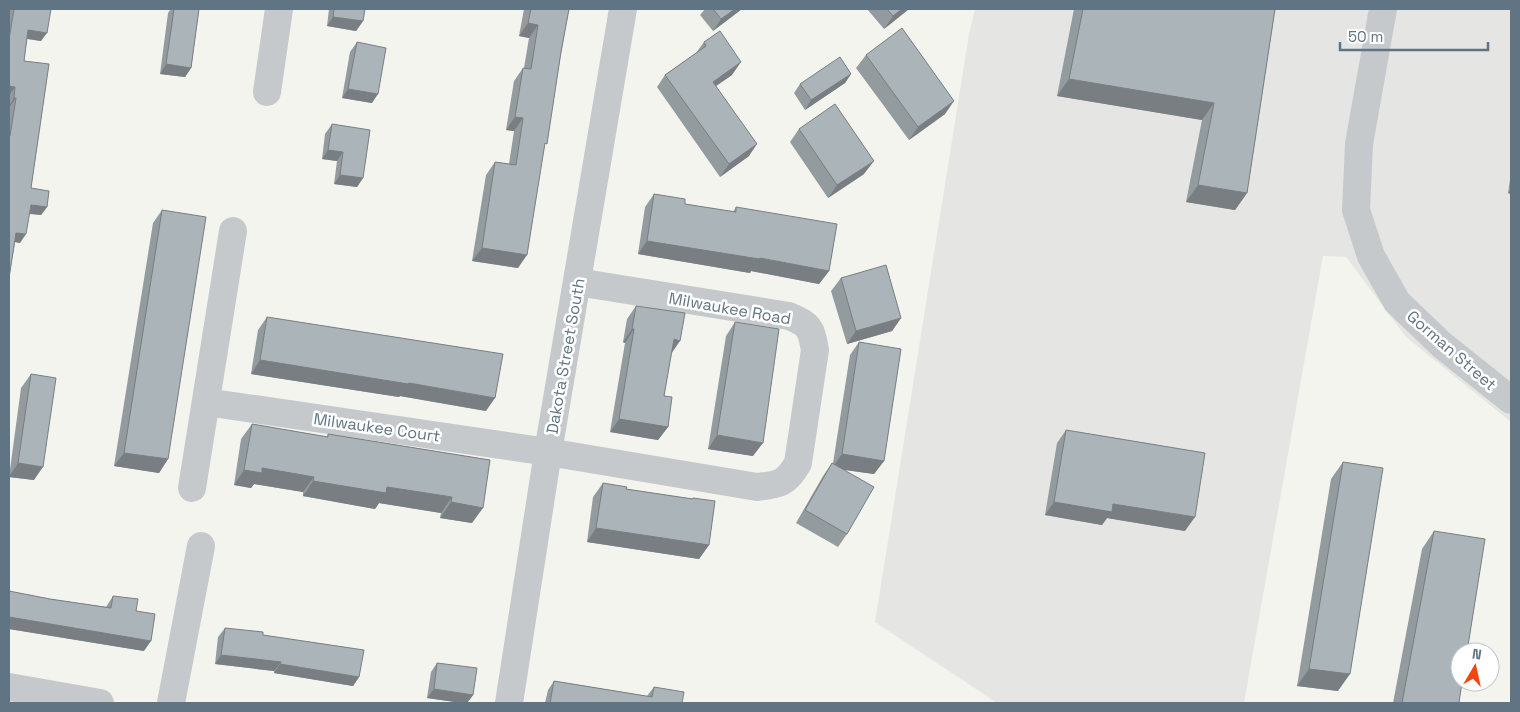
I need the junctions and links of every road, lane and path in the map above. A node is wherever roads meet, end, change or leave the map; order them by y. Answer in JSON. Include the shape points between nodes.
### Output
{"nodes":[{"id":1,"x":280,"y":9,"type":"edge"},
{"id":2,"x":623,"y":9,"type":"edge"},
{"id":3,"x":1383,"y":9,"type":"edge"},
{"id":4,"x":267,"y":92,"type":"dead end"},
{"id":5,"x":233,"y":231,"type":"dead end"},
{"id":6,"x":578,"y":282,"type":"junction"},
{"id":7,"x":1511,"y":400,"type":"edge"},
{"id":8,"x":206,"y":402,"type":"junction"},
{"id":9,"x":548,"y":452,"type":"junction"},
{"id":10,"x":192,"y":488,"type":"dead end"},
{"id":11,"x":201,"y":546,"type":"dead end"},
{"id":12,"x":9,"y":687,"type":"edge"},
{"id":13,"x":100,"y":703,"type":"edge"},
{"id":14,"x":171,"y":703,"type":"edge"},
{"id":15,"x":509,"y":703,"type":"edge"}],
"edges":[{"from":1,"to":4,"type":"street"},
{"from":2,"to":6,"type":"street","name":"Dakota Street South"},
{"from":3,"to":7,"type":"street","name":"Gorman Street","via":[[1359,144],[1356,210],[1371,256],[1397,302],[1442,345]]},
{"from":5,"to":8,"type":"street"},
{"from":6,"to":9,"type":"street","name":"Dakota Street South"},
{"from":6,"to":9,"type":"street","name":"Milwaukee Road","via":[[789,316],[805,323],[813,335],[815,350],[798,463],[790,476],[776,485],[757,487]]},
{"from":8,"to":9,"type":"street","name":"Milwaukee Court"},
{"from":8,"to":10,"type":"street"},
{"from":9,"to":15,"type":"street","name":"Dakota Street South"},
{"from":11,"to":14,"type":"street"},
{"from":12,"to":13,"type":"street"}]}
